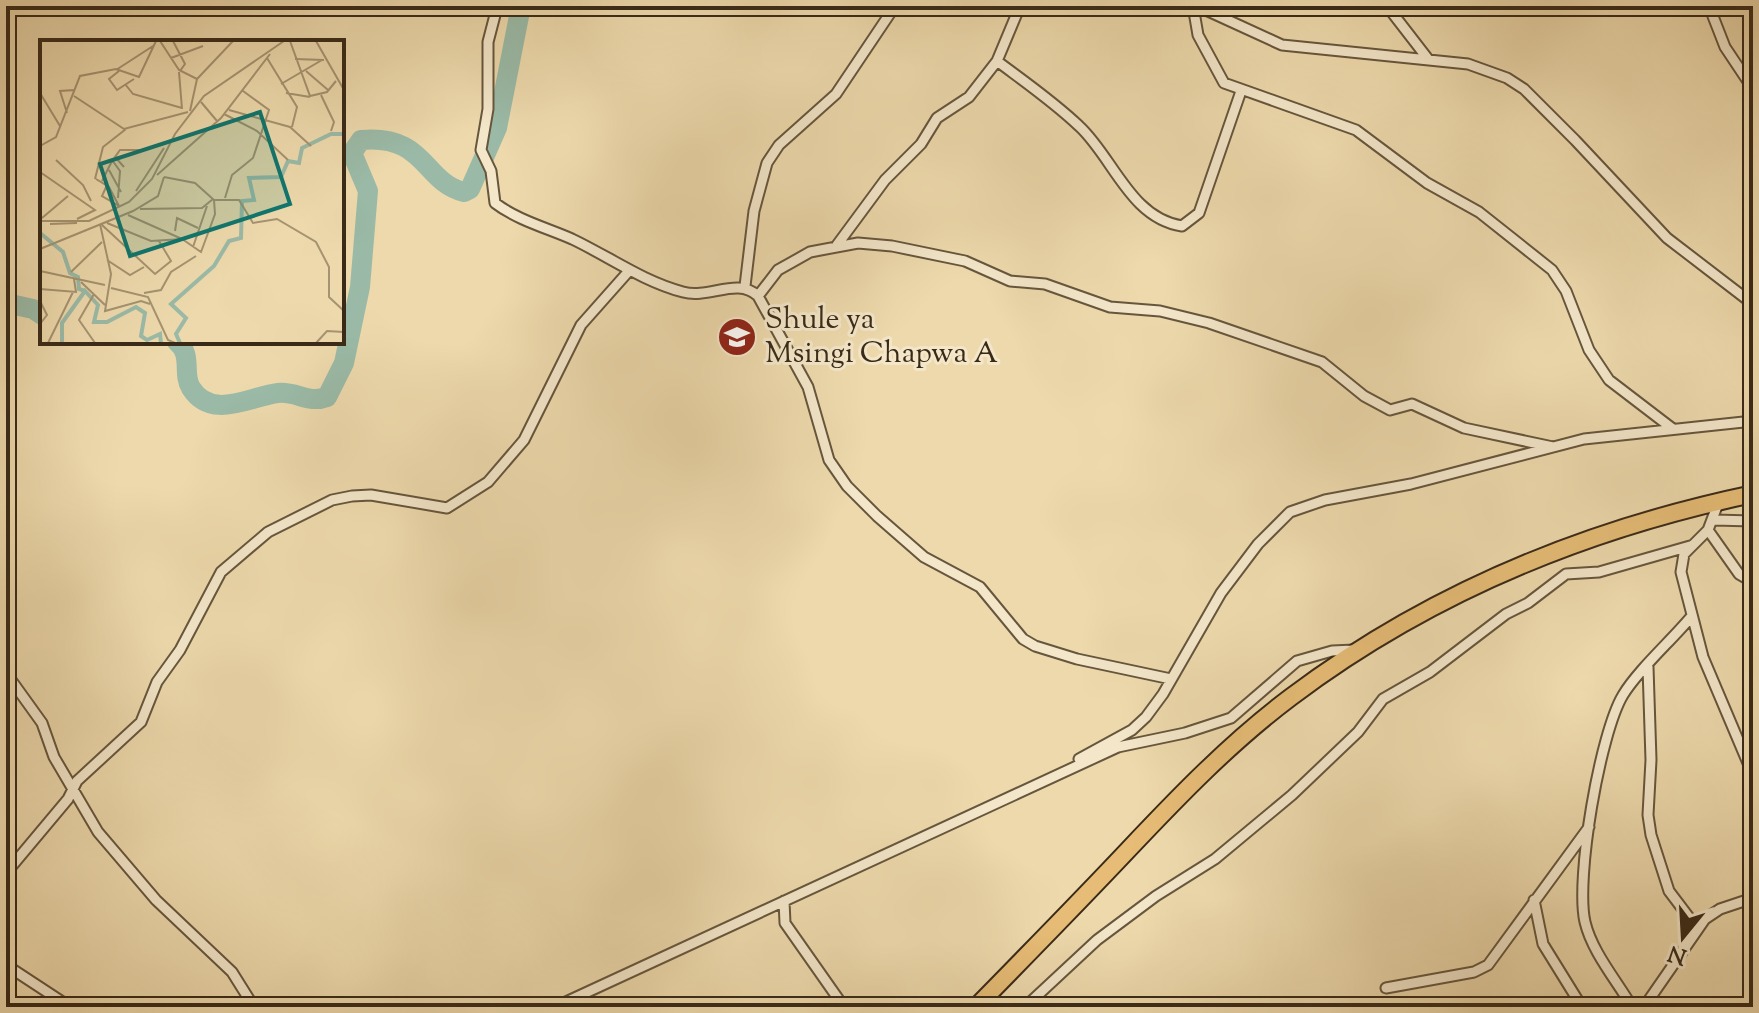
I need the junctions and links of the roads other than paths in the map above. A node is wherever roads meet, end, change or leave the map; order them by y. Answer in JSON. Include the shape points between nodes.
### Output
{"nodes":[{"id":1,"x":492,"y":6,"type":"edge"},
{"id":2,"x":895,"y":6,"type":"edge"},
{"id":3,"x":1020,"y":6,"type":"edge"},
{"id":4,"x":1195,"y":6,"type":"edge"},
{"id":5,"x":1387,"y":6,"type":"edge"},
{"id":6,"x":1709,"y":6,"type":"edge"},
{"id":7,"x":1428,"y":59,"type":"junction"},
{"id":8,"x":997,"y":61,"type":"junction"},
{"id":9,"x":1753,"y":89,"type":"edge"},
{"id":10,"x":1241,"y":91,"type":"junction"},
{"id":11,"x":837,"y":245,"type":"junction"},
{"id":12,"x":628,"y":272,"type":"junction"},
{"id":13,"x":745,"y":286,"type":"junction"},
{"id":14,"x":758,"y":296,"type":"junction"},
{"id":15,"x":1753,"y":304,"type":"edge"},
{"id":16,"x":1753,"y":421,"type":"edge"},
{"id":17,"x":1673,"y":429,"type":"junction"},
{"id":18,"x":1553,"y":447,"type":"junction"},
{"id":19,"x":1753,"y":494,"type":"edge"},
{"id":20,"x":1719,"y":501,"type":"junction"},
{"id":21,"x":1714,"y":520,"type":"junction"},
{"id":22,"x":1753,"y":521,"type":"edge"},
{"id":23,"x":1708,"y":530,"type":"junction"},
{"id":24,"x":1690,"y":546,"type":"junction"},
{"id":25,"x":1753,"y":582,"type":"edge"},
{"id":26,"x":1691,"y":617,"type":"junction"},
{"id":27,"x":1362,"y":650,"type":"junction"},
{"id":28,"x":1648,"y":667,"type":"junction"},
{"id":29,"x":6,"y":673,"type":"edge"},
{"id":30,"x":1171,"y":679,"type":"junction"},
{"id":31,"x":1059,"y":772,"type":"junction"},
{"id":32,"x":1753,"y":775,"type":"edge"},
{"id":33,"x":73,"y":790,"type":"junction"},
{"id":34,"x":1591,"y":825,"type":"junction"},
{"id":35,"x":6,"y":873,"type":"edge"},
{"id":36,"x":1753,"y":898,"type":"edge"},
{"id":37,"x":1534,"y":900,"type":"junction"},
{"id":38,"x":784,"y":901,"type":"junction"},
{"id":39,"x":1697,"y":928,"type":"junction"},
{"id":40,"x":6,"y":965,"type":"edge"},
{"id":41,"x":1386,"y":988,"type":"dead end"},
{"id":42,"x":70,"y":1007,"type":"edge"},
{"id":43,"x":254,"y":1007,"type":"edge"},
{"id":44,"x":555,"y":1007,"type":"edge"},
{"id":45,"x":844,"y":1007,"type":"edge"},
{"id":46,"x":976,"y":1007,"type":"edge"},
{"id":47,"x":1025,"y":1007,"type":"edge"},
{"id":48,"x":1582,"y":1007,"type":"edge"},
{"id":49,"x":1632,"y":1007,"type":"edge"},
{"id":50,"x":1644,"y":1007,"type":"edge"}],
"edges":[{"from":1,"to":12,"type":"street","via":[[481,150],[491,171],[495,203]]},
{"from":2,"to":13,"type":"street","via":[[836,94],[779,145],[767,163],[754,211]]},
{"from":3,"to":8,"type":"street"},
{"from":4,"to":7,"type":"street","via":[[1282,45]]},
{"from":4,"to":10,"type":"street","via":[[1207,57],[1224,83]]},
{"from":5,"to":7,"type":"street"},
{"from":6,"to":9,"type":"street","via":[[1725,47]]},
{"from":7,"to":15,"type":"street","via":[[1468,64],[1524,89],[1667,238]]},
{"from":8,"to":10,"type":"street","via":[[1080,126],[1138,201],[1182,226],[1199,213]]},
{"from":8,"to":11,"type":"street","via":[[969,97],[937,118]]},
{"from":10,"to":17,"type":"street","via":[[1356,130],[1534,255],[1566,291],[1589,350],[1609,380]]},
{"from":11,"to":14,"type":"street","via":[[810,252],[778,270]]},
{"from":11,"to":18,"type":"street","via":[[901,248],[965,261],[1010,281],[1045,284],[1110,307],[1189,316],[1322,362],[1390,410],[1412,404],[1464,428]]},
{"from":12,"to":13,"type":"street","via":[[694,294]]},
{"from":12,"to":33,"type":"street","via":[[590,312],[536,421],[488,482],[447,508],[371,495],[332,500],[268,532],[221,572],[157,682],[141,722]]},
{"from":13,"to":14,"type":"street"},
{"from":14,"to":30,"type":"street","via":[[808,387],[829,460],[877,516],[924,557],[980,587],[1023,639],[1035,646]]},
{"from":16,"to":17,"type":"street"},
{"from":17,"to":18,"type":"street"},
{"from":18,"to":30,"type":"street","via":[[1290,512],[1221,593]]},
{"from":19,"to":20,"type":"highway"},
{"from":20,"to":21,"type":"street"},
{"from":20,"to":27,"type":"highway","via":[[1593,535],[1513,567],[1418,614]]},
{"from":21,"to":22,"type":"street"},
{"from":21,"to":23,"type":"street"},
{"from":23,"to":24,"type":"street"},
{"from":23,"to":25,"type":"street","via":[[1739,574]]},
{"from":24,"to":26,"type":"street","via":[[1680,564]]},
{"from":24,"to":47,"type":"street","via":[[1599,572],[1566,574],[1430,672],[1383,699],[1358,732],[1292,795],[1215,859],[1097,940]]},
{"from":26,"to":28,"type":"street"},
{"from":26,"to":32,"type":"street"},
{"from":27,"to":31,"type":"street","via":[[1332,651],[1297,661],[1231,718],[1118,747]]},
{"from":27,"to":46,"type":"highway","via":[[1240,739]]},
{"from":28,"to":34,"type":"street","via":[[1614,713]]},
{"from":28,"to":39,"type":"street","via":[[1651,835],[1669,891]]},
{"from":29,"to":33,"type":"street","via":[[38,715]]},
{"from":30,"to":31,"type":"street","via":[[1132,730]]},
{"from":31,"to":38,"type":"street"},
{"from":33,"to":35,"type":"street"},
{"from":33,"to":43,"type":"street","via":[[98,832],[156,900],[232,972]]},
{"from":34,"to":37,"type":"street"},
{"from":34,"to":49,"type":"street","via":[[1582,881],[1584,920]]},
{"from":36,"to":39,"type":"street","via":[[1713,913]]},
{"from":37,"to":41,"type":"street","via":[[1482,969]]},
{"from":37,"to":48,"type":"street","via":[[1543,944]]},
{"from":38,"to":44,"type":"street"},
{"from":38,"to":45,"type":"street","via":[[785,923]]},
{"from":39,"to":50,"type":"street"},
{"from":40,"to":42,"type":"street"}]}
